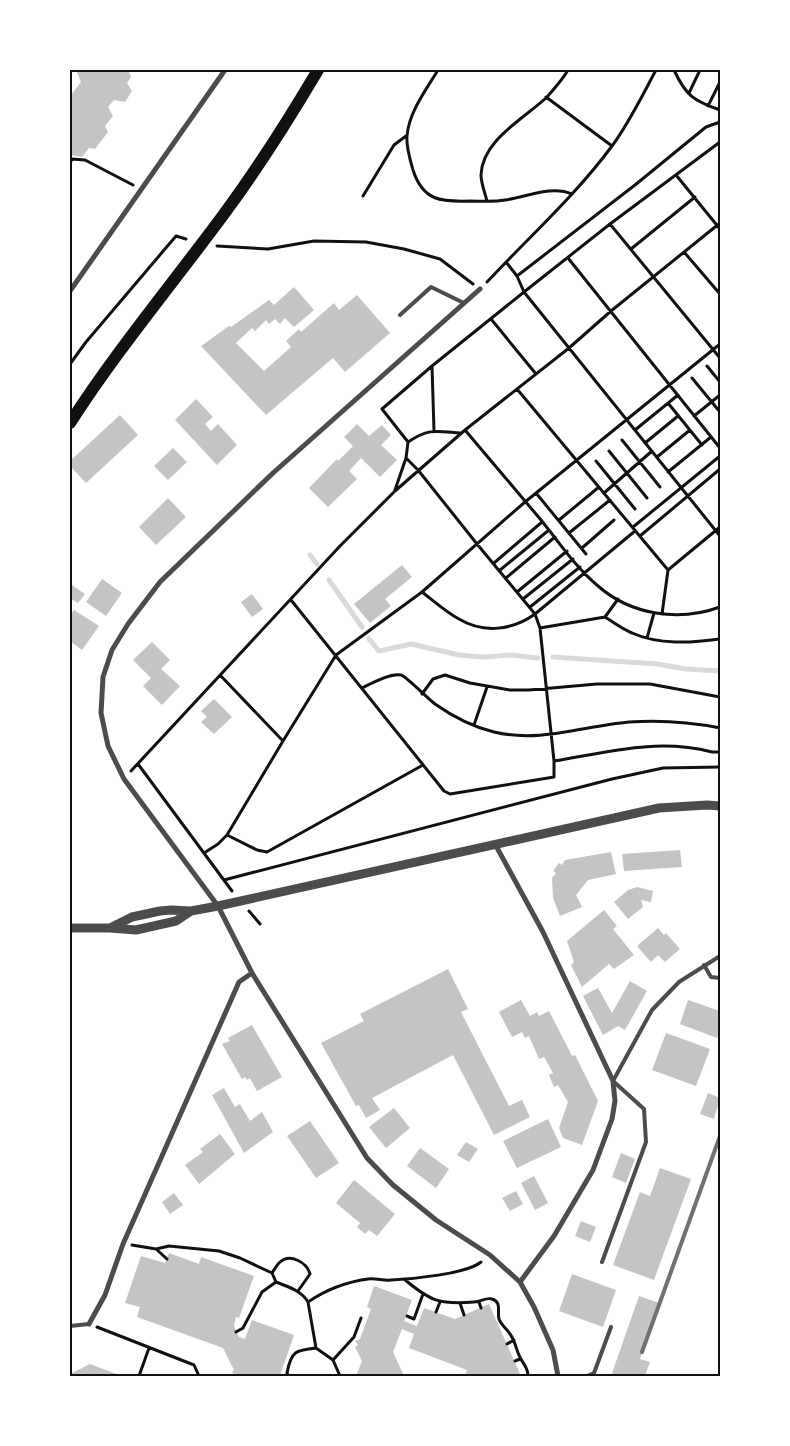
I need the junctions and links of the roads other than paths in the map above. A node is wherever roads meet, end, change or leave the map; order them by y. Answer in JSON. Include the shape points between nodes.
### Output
{"nodes":[{"id":1,"x":225,"y":70,"type":"edge"},
{"id":2,"x":318,"y":70,"type":"edge"},
{"id":3,"x":480,"y":289,"type":"road end"},
{"id":4,"x":70,"y":291,"type":"edge"},
{"id":5,"x":464,"y":303,"type":"junction"},
{"id":6,"x":400,"y":315,"type":"dead end"},
{"id":7,"x":70,"y":423,"type":"edge"},
{"id":8,"x":720,"y":806,"type":"edge"},
{"id":9,"x":495,"y":844,"type":"junction"},
{"id":10,"x":218,"y":906,"type":"junction"},
{"id":11,"x":191,"y":911,"type":"junction"},
{"id":12,"x":70,"y":928,"type":"edge"},
{"id":13,"x":110,"y":928,"type":"junction"},
{"id":14,"x":720,"y":956,"type":"edge"},
{"id":15,"x":704,"y":965,"type":"junction"},
{"id":16,"x":252,"y":973,"type":"junction"},
{"id":17,"x":720,"y":978,"type":"edge"},
{"id":18,"x":613,"y":1081,"type":"junction"},
{"id":19,"x":602,"y":1262,"type":"dead end"},
{"id":20,"x":520,"y":1282,"type":"junction"},
{"id":21,"x":89,"y":1324,"type":"joint"},
{"id":22,"x":70,"y":1326,"type":"edge"},
{"id":23,"x":611,"y":1327,"type":"dead end"},
{"id":24,"x":558,"y":1376,"type":"edge"},
{"id":25,"x":587,"y":1376,"type":"edge"}],
"edges":[{"from":1,"to":4,"type":"street"},
{"from":2,"to":7,"type":"main road","via":[[225,212]]},
{"from":3,"to":5,"type":"street"},
{"from":5,"to":6,"type":"lane","via":[[431,287]]},
{"from":5,"to":10,"type":"street","via":[[273,473],[160,582],[112,650],[103,677],[100,713],[108,746],[124,779]]},
{"from":8,"to":9,"type":"street","via":[[659,808]]},
{"from":9,"to":10,"type":"street"},
{"from":9,"to":18,"type":"street","via":[[543,932]]},
{"from":10,"to":11,"type":"street"},
{"from":10,"to":16,"type":"street"},
{"from":11,"to":13,"type":"street","via":[[160,911],[132,917]]},
{"from":11,"to":13,"type":"street","via":[[176,921],[136,930]]},
{"from":12,"to":13,"type":"street"},
{"from":14,"to":15,"type":"lane"},
{"from":15,"to":17,"type":"lane","via":[[711,978]]},
{"from":15,"to":18,"type":"lane","via":[[679,982],[652,1010]]},
{"from":16,"to":20,"type":"street","via":[[367,1158],[393,1185],[436,1220],[490,1256]]},
{"from":16,"to":21,"type":"street","via":[[239,982],[123,1244],[106,1295]]},
{"from":18,"to":19,"type":"lane","via":[[644,1109],[646,1142]]},
{"from":18,"to":20,"type":"street","via":[[612,1119],[592,1170],[554,1236]]},
{"from":20,"to":24,"type":"street","via":[[553,1350]]},
{"from":21,"to":22,"type":"lane"},
{"from":23,"to":25,"type":"lane","via":[[594,1372]]}]}
